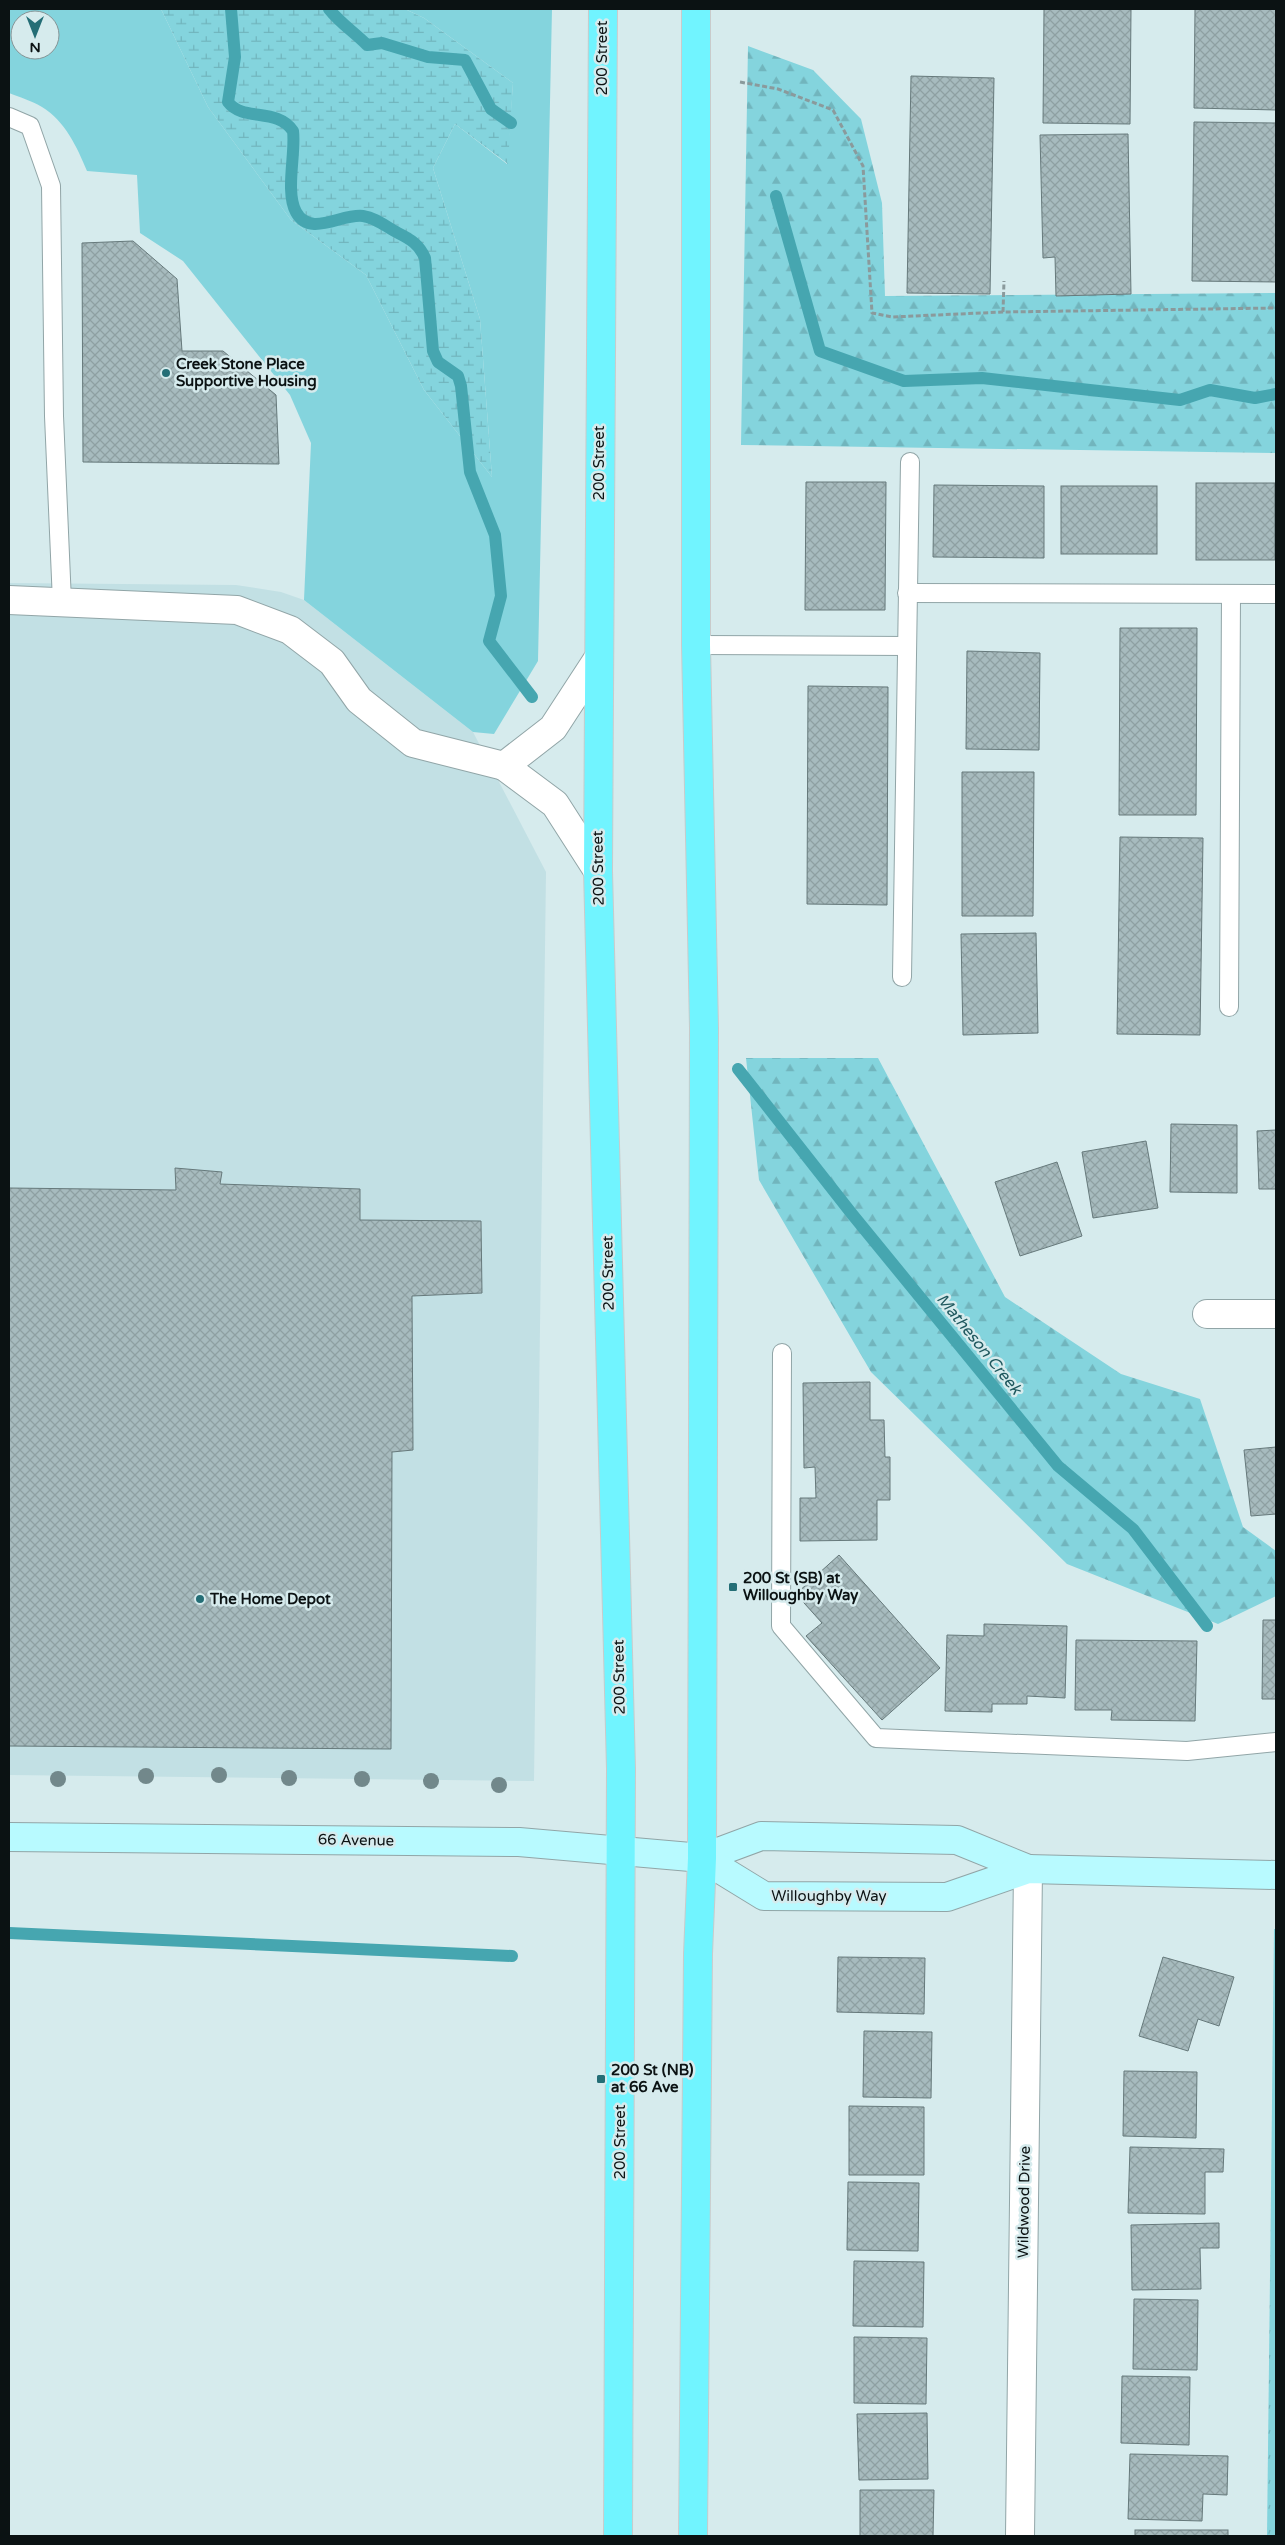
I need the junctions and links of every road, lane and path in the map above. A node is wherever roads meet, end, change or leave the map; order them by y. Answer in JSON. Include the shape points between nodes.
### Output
{"nodes":[{"id":1,"x":603,"y":9,"type":"edge"},
{"id":2,"x":696,"y":9,"type":"edge"},
{"id":3,"x":740,"y":82,"type":"dead end"},
{"id":4,"x":9,"y":117,"type":"edge"},
{"id":5,"x":1004,"y":281,"type":"dead end"},
{"id":6,"x":1276,"y":308,"type":"edge"},
{"id":7,"x":1002,"y":312,"type":"junction"},
{"id":8,"x":910,"y":462,"type":"dead end"},
{"id":9,"x":907,"y":593,"type":"junction"},
{"id":10,"x":1231,"y":594,"type":"junction"},
{"id":11,"x":1276,"y":594,"type":"edge"},
{"id":12,"x":9,"y":600,"type":"edge"},
{"id":13,"x":62,"y":602,"type":"junction"},
{"id":14,"x":696,"y":645,"type":"junction"},
{"id":15,"x":907,"y":646,"type":"junction"},
{"id":16,"x":598,"y":659,"type":"junction"},
{"id":17,"x":504,"y":766,"type":"junction"},
{"id":18,"x":598,"y":871,"type":"junction"},
{"id":19,"x":902,"y":977,"type":"dead end"},
{"id":20,"x":1229,"y":1007,"type":"dead end"},
{"id":21,"x":1207,"y":1314,"type":"dead end"},
{"id":22,"x":1276,"y":1314,"type":"edge"},
{"id":23,"x":782,"y":1353,"type":"dead end"},
{"id":24,"x":1276,"y":1742,"type":"edge"},
{"id":25,"x":9,"y":1837,"type":"edge"},
{"id":26,"x":620,"y":1851,"type":"junction"},
{"id":27,"x":702,"y":1858,"type":"junction"},
{"id":28,"x":1028,"y":1869,"type":"junction"},
{"id":29,"x":1276,"y":1875,"type":"edge"},
{"id":30,"x":618,"y":2536,"type":"edge"},
{"id":31,"x":693,"y":2536,"type":"edge"},
{"id":32,"x":1020,"y":2536,"type":"edge"}],
"edges":[{"from":1,"to":16,"type":"main road","name":"200 Street"},
{"from":2,"to":14,"type":"main road"},
{"from":3,"to":7,"type":"path","via":[[778,89],[833,110],[863,166],[872,313],[892,316]]},
{"from":4,"to":13,"type":"lane","via":[[30,126],[51,186],[54,416]]},
{"from":5,"to":7,"type":"path"},
{"from":6,"to":7,"type":"path"},
{"from":8,"to":9,"type":"lane"},
{"from":9,"to":10,"type":"lane"},
{"from":9,"to":15,"type":"lane"},
{"from":10,"to":11,"type":"lane"},
{"from":10,"to":20,"type":"lane"},
{"from":12,"to":13,"type":"street"},
{"from":13,"to":17,"type":"street","via":[[237,610],[290,630],[332,662],[359,700],[413,743]]},
{"from":14,"to":15,"type":"lane"},
{"from":14,"to":27,"type":"main road","via":[[704,1028]]},
{"from":15,"to":19,"type":"lane"},
{"from":16,"to":17,"type":"street","via":[[553,728]]},
{"from":16,"to":18,"type":"main road","name":"200 Street"},
{"from":17,"to":18,"type":"street","via":[[555,804]]},
{"from":18,"to":26,"type":"main road","name":"200 Street","via":[[621,1768]]},
{"from":21,"to":22,"type":"street"},
{"from":23,"to":24,"type":"lane","via":[[781,1626],[876,1738],[1187,1751]]},
{"from":25,"to":26,"type":"street","name":"66 Avenue","via":[[519,1842]]},
{"from":26,"to":27,"type":"street","name":"66 Avenue"},
{"from":26,"to":30,"type":"main road","name":"200 Street"},
{"from":27,"to":28,"type":"street","name":"Willoughby Way","via":[[761,1836],[957,1840]]},
{"from":27,"to":28,"type":"street","name":"Willoughby Way","via":[[764,1896],[947,1897]]},
{"from":27,"to":31,"type":"main road","via":[[698,1954]]},
{"from":28,"to":29,"type":"street","name":"Willoughby Way"},
{"from":28,"to":32,"type":"street","name":"Wildwood Drive"}]}
